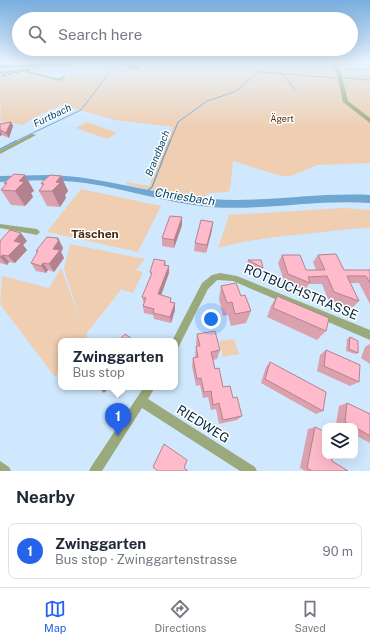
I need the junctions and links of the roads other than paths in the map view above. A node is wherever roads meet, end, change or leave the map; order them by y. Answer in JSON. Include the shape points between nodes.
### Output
{"nodes":[{"id":1,"x":342,"y":85,"type":"edge"},
{"id":2,"x":370,"y":121,"type":"edge"},
{"id":3,"x":34,"y":135,"type":"dead end"},
{"id":4,"x":0,"y":152,"type":"edge"},
{"id":5,"x":0,"y":226,"type":"edge"},
{"id":6,"x":37,"y":232,"type":"dead end"},
{"id":7,"x":370,"y":335,"type":"edge"},
{"id":8,"x":178,"y":339,"type":"edge"},
{"id":9,"x":148,"y":390,"type":"edge"},
{"id":10,"x":141,"y":401,"type":"junction"},
{"id":11,"x":0,"y":466,"type":"edge"},
{"id":12,"x":5,"y":471,"type":"edge"},
{"id":13,"x":95,"y":471,"type":"edge"},
{"id":14,"x":251,"y":471,"type":"edge"}],
"edges":[{"from":1,"to":2,"type":"street","via":[[346,102]]},
{"from":3,"to":4,"type":"street"},
{"from":5,"to":6,"type":"street"},
{"from":7,"to":8,"type":"street","name":"ROTBUCHSTRASSE","via":[[244,281],[220,276],[205,286]]},
{"from":9,"to":10,"type":"street"},
{"from":10,"to":13,"type":"street"},
{"from":10,"to":14,"type":"street","name":"RIEDWEG"},
{"from":11,"to":12,"type":"street"}]}
